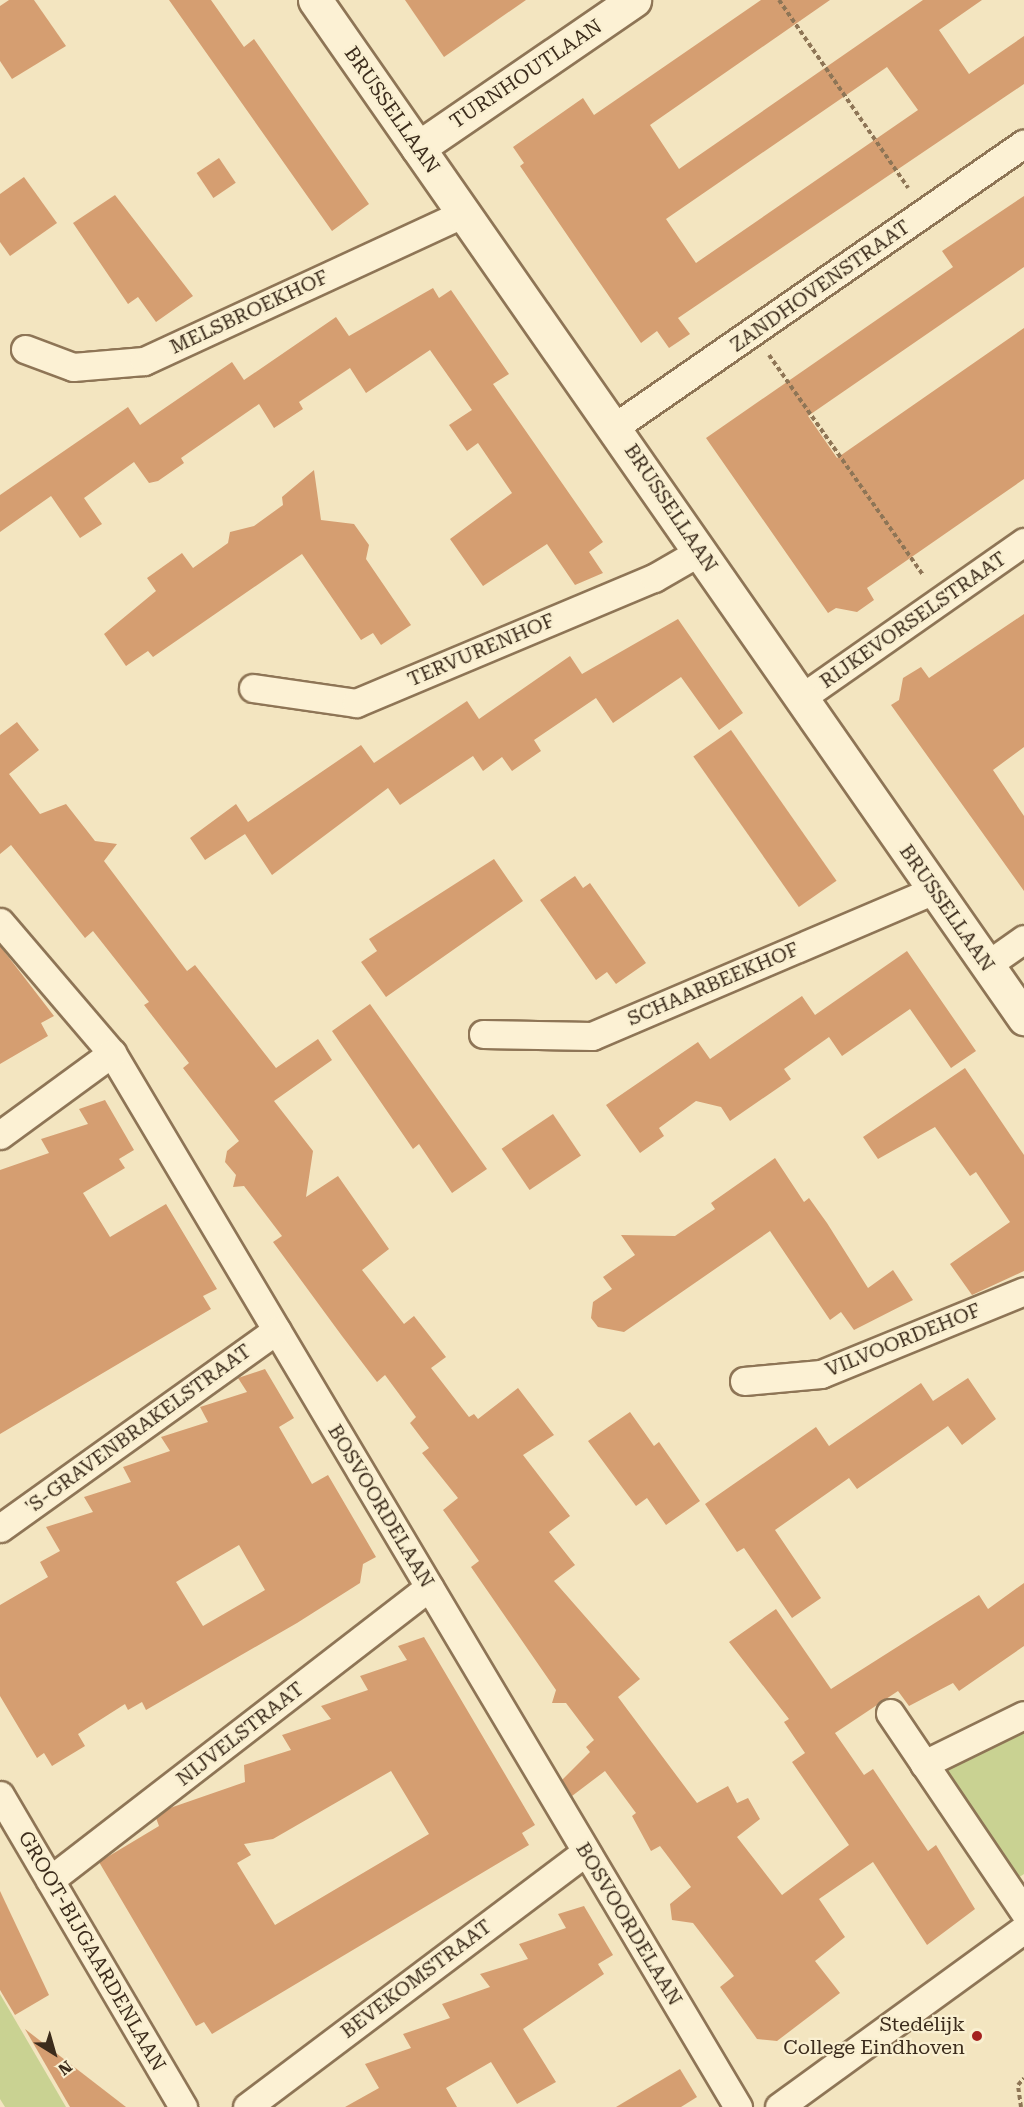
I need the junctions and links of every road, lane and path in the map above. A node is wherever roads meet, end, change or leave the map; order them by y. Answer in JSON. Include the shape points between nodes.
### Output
{"nodes":[{"id":1,"x":315,"y":0,"type":"edge"},
{"id":2,"x":634,"y":0,"type":"edge"},
{"id":3,"x":779,"y":0,"type":"edge"},
{"id":4,"x":1024,"y":144,"type":"edge"},
{"id":5,"x":418,"y":148,"type":"junction"},
{"id":6,"x":464,"y":213,"type":"junction"},
{"id":7,"x":926,"y":213,"type":"junction"},
{"id":8,"x":25,"y":349,"type":"dead end"},
{"id":9,"x":771,"y":357,"type":"dead end"},
{"id":10,"x":616,"y":426,"type":"junction"},
{"id":11,"x":1024,"y":542,"type":"edge"},
{"id":12,"x":699,"y":552,"type":"junction"},
{"id":13,"x":922,"y":574,"type":"dead end"},
{"id":14,"x":253,"y":688,"type":"dead end"},
{"id":15,"x":801,"y":698,"type":"junction"},
{"id":16,"x":935,"y":890,"type":"junction"},
{"id":17,"x":0,"y":922,"type":"edge"},
{"id":18,"x":1024,"y":939,"type":"edge"},
{"id":19,"x":987,"y":965,"type":"junction"},
{"id":20,"x":1024,"y":1018,"type":"edge"},
{"id":21,"x":483,"y":1034,"type":"dead end"},
{"id":22,"x":112,"y":1053,"type":"junction"},
{"id":23,"x":0,"y":1135,"type":"edge"},
{"id":24,"x":1024,"y":1291,"type":"edge"},
{"id":25,"x":277,"y":1330,"type":"junction"},
{"id":26,"x":744,"y":1381,"type":"dead end"},
{"id":27,"x":0,"y":1528,"type":"edge"},
{"id":28,"x":429,"y":1587,"type":"junction"},
{"id":29,"x":890,"y":1713,"type":"dead end"},
{"id":30,"x":1024,"y":1715,"type":"edge"},
{"id":31,"x":924,"y":1764,"type":"junction"},
{"id":32,"x":0,"y":1795,"type":"edge"},
{"id":33,"x":586,"y":1852,"type":"junction"},
{"id":34,"x":50,"y":1880,"type":"junction"},
{"id":35,"x":1024,"y":1912,"type":"edge"},
{"id":36,"x":1024,"y":1929,"type":"edge"},
{"id":37,"x":1024,"y":2078,"type":"edge"},
{"id":38,"x":183,"y":2107,"type":"edge"},
{"id":39,"x":247,"y":2107,"type":"edge"},
{"id":40,"x":738,"y":2107,"type":"edge"},
{"id":41,"x":779,"y":2107,"type":"edge"},
{"id":42,"x":1021,"y":2107,"type":"edge"}],
"edges":[{"from":1,"to":5,"type":"street","name":"BRUSSELLAAN"},
{"from":2,"to":5,"type":"street","name":"TURNHOUTLAAN"},
{"from":3,"to":7,"type":"path"},
{"from":4,"to":7,"type":"street","name":"ZANDHOVENSTRAAT"},
{"from":5,"to":6,"type":"street","name":"BRUSSELLAAN"},
{"from":6,"to":8,"type":"street","name":"MELSBROEKHOF","via":[[144,361],[74,367]]},
{"from":6,"to":10,"type":"street","name":"BRUSSELLAAN"},
{"from":7,"to":10,"type":"street","name":"ZANDHOVENSTRAAT"},
{"from":9,"to":13,"type":"path"},
{"from":10,"to":12,"type":"street","name":"BRUSSELLAAN"},
{"from":11,"to":15,"type":"street","name":"RIJKEVORSELSTRAAT"},
{"from":12,"to":14,"type":"street","name":"TERVURENHOF","via":[[654,578],[356,703]]},
{"from":12,"to":15,"type":"street","name":"BRUSSELLAAN"},
{"from":15,"to":16,"type":"street","name":"BRUSSELLAAN"},
{"from":16,"to":19,"type":"street","name":"BRUSSELLAAN"},
{"from":16,"to":21,"type":"street","name":"SCHAARBEEKHOF","via":[[592,1036]]},
{"from":17,"to":22,"type":"street","name":"BOSVOORDELAAN"},
{"from":18,"to":19,"type":"street"},
{"from":19,"to":20,"type":"street","name":"BRUSSELLAAN"},
{"from":22,"to":23,"type":"street"},
{"from":22,"to":25,"type":"street","name":"BOSVOORDELAAN"},
{"from":24,"to":26,"type":"street","name":"VILVOORDEHOF","via":[[821,1374]]},
{"from":25,"to":27,"type":"street","name":"'S-GRAVENBRAKELSTRAAT"},
{"from":25,"to":28,"type":"street","name":"BOSVOORDELAAN"},
{"from":28,"to":33,"type":"street","name":"BOSVOORDELAAN"},
{"from":28,"to":34,"type":"street","name":"NIJVELSTRAAT"},
{"from":29,"to":31,"type":"street"},
{"from":30,"to":31,"type":"street"},
{"from":31,"to":35,"type":"street"},
{"from":32,"to":34,"type":"street","name":"GROOT-BIJGAARDENLAAN"},
{"from":33,"to":39,"type":"street","name":"BEVEKOMSTRAAT"},
{"from":33,"to":40,"type":"street","name":"BOSVOORDELAAN"},
{"from":34,"to":38,"type":"street","name":"GROOT-BIJGAARDENLAAN"},
{"from":36,"to":41,"type":"street"},
{"from":37,"to":42,"type":"path","via":[[1018,2085]]}]}
